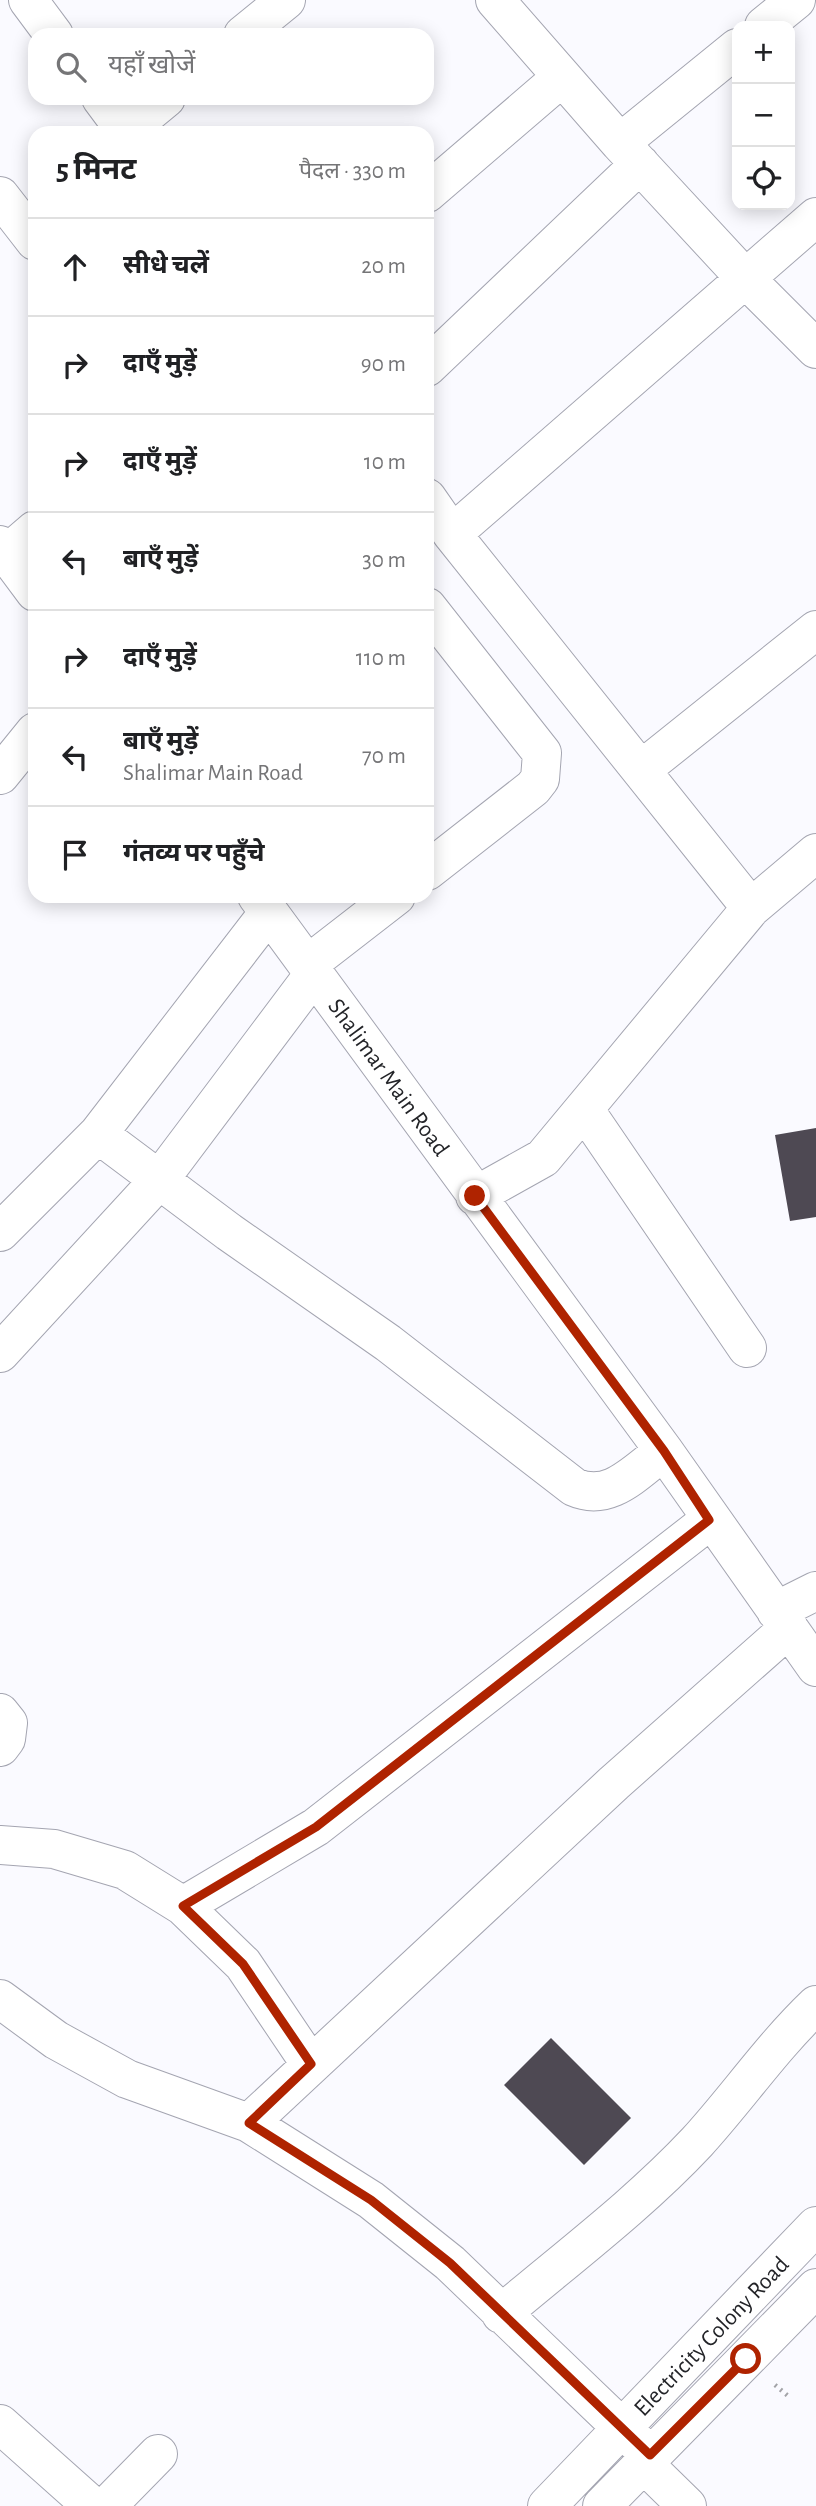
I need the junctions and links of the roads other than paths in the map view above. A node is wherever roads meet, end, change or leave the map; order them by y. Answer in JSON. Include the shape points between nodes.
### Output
{"nodes":[{"id":1,"x":27,"y":0,"type":"edge"},
{"id":2,"x":286,"y":0,"type":"edge"},
{"id":3,"x":796,"y":0,"type":"edge"},
{"id":4,"x":512,"y":6,"type":"edge"},
{"id":5,"x":770,"y":21,"type":"edge"},
{"id":6,"x":49,"y":28,"type":"edge"},
{"id":7,"x":252,"y":28,"type":"edge"},
{"id":8,"x":732,"y":53,"type":"edge"},
{"id":9,"x":562,"y":77,"type":"junction"},
{"id":10,"x":106,"y":105,"type":"edge"},
{"id":11,"x":158,"y":105,"type":"edge"},
{"id":12,"x":122,"y":126,"type":"edge"},
{"id":13,"x":133,"y":126,"type":"edge"},
{"id":14,"x":630,"y":153,"type":"junction"},
{"id":15,"x":434,"y":187,"type":"edge"},
{"id":16,"x":0,"y":196,"type":"edge"},
{"id":17,"x":816,"y":217,"type":"edge"},
{"id":18,"x":28,"y":231,"type":"edge"},
{"id":19,"x":745,"y":278,"type":"junction"},
{"id":20,"x":816,"y":349,"type":"edge"},
{"id":21,"x":434,"y":360,"type":"edge"},
{"id":22,"x":434,"y":508,"type":"edge"},
{"id":23,"x":452,"y":534,"type":"junction"},
{"id":24,"x":14,"y":543,"type":"edge"},
{"id":25,"x":28,"y":576,"type":"edge"},
{"id":26,"x":434,"y":616,"type":"edge"},
{"id":27,"x":816,"y":629,"type":"edge"},
{"id":28,"x":28,"y":741,"type":"edge"},
{"id":29,"x":641,"y":770,"type":"junction"},
{"id":30,"x":0,"y":775,"type":"edge"},
{"id":31,"x":816,"y":853,"type":"edge"},
{"id":32,"x":434,"y":866,"type":"edge"},
{"id":33,"x":388,"y":903,"type":"edge"},
{"id":34,"x":263,"y":904,"type":"edge"},
{"id":35,"x":751,"y":908,"type":"junction"},
{"id":36,"x":311,"y":970,"type":"junction"},
{"id":37,"x":584,"y":1109,"type":"junction"},
{"id":38,"x":98,"y":1133,"type":"junction"},
{"id":39,"x":160,"y":1179,"type":"junction"},
{"id":40,"x":475,"y":1196,"type":"junction"},
{"id":41,"x":0,"y":1232,"type":"edge"},
{"id":42,"x":747,"y":1348,"type":"dead end"},
{"id":43,"x":0,"y":1353,"type":"edge"},
{"id":44,"x":664,"y":1451,"type":"junction"},
{"id":45,"x":709,"y":1520,"type":"junction"},
{"id":46,"x":816,"y":1591,"type":"edge"},
{"id":47,"x":782,"y":1620,"type":"junction"},
{"id":48,"x":816,"y":1667,"type":"edge"},
{"id":49,"x":0,"y":1713,"type":"edge"},
{"id":50,"x":0,"y":1747,"type":"edge"},
{"id":51,"x":0,"y":1845,"type":"edge"},
{"id":52,"x":183,"y":1906,"type":"junction"},
{"id":53,"x":0,"y":1999,"type":"edge"},
{"id":54,"x":816,"y":2006,"type":"edge"},
{"id":55,"x":311,"y":2064,"type":"junction"},
{"id":56,"x":249,"y":2123,"type":"junction"},
{"id":57,"x":816,"y":2226,"type":"edge"},
{"id":58,"x":816,"y":2288,"type":"edge"},
{"id":59,"x":501,"y":2314,"type":"junction"},
{"id":60,"x":0,"y":2424,"type":"edge"},
{"id":61,"x":0,"y":2445,"type":"edge"},
{"id":62,"x":638,"y":2449,"type":"junction"},
{"id":63,"x":158,"y":2454,"type":"dead end"},
{"id":64,"x":70,"y":2506,"type":"edge"},
{"id":65,"x":92,"y":2506,"type":"edge"},
{"id":66,"x":107,"y":2506,"type":"edge"},
{"id":67,"x":547,"y":2506,"type":"edge"},
{"id":68,"x":602,"y":2506,"type":"edge"},
{"id":69,"x":687,"y":2506,"type":"edge"}],
"edges":[{"from":1,"to":6,"type":"street"},
{"from":2,"to":7,"type":"street"},
{"from":3,"to":5,"type":"street"},
{"from":4,"to":9,"type":"street"},
{"from":8,"to":14,"type":"street"},
{"from":9,"to":14,"type":"street"},
{"from":9,"to":15,"type":"street"},
{"from":10,"to":12,"type":"street"},
{"from":11,"to":13,"type":"street"},
{"from":14,"to":19,"type":"street"},
{"from":14,"to":21,"type":"street"},
{"from":16,"to":18,"type":"street"},
{"from":17,"to":19,"type":"street"},
{"from":19,"to":20,"type":"street"},
{"from":19,"to":23,"type":"street"},
{"from":22,"to":23,"type":"street"},
{"from":23,"to":29,"type":"street"},
{"from":24,"to":25,"type":"street"},
{"from":26,"to":32,"type":"street","via":[[542,753],[543,767],[533,788]]},
{"from":27,"to":29,"type":"street"},
{"from":28,"to":30,"type":"street"},
{"from":29,"to":35,"type":"street"},
{"from":31,"to":35,"type":"street"},
{"from":33,"to":36,"type":"street"},
{"from":34,"to":36,"type":"street","name":"Shalimar Main Road"},
{"from":34,"to":38,"type":"street"},
{"from":35,"to":37,"type":"street"},
{"from":36,"to":39,"type":"street"},
{"from":36,"to":40,"type":"street","name":"Shalimar Main Road"},
{"from":37,"to":40,"type":"street","via":[[542,1158]]},
{"from":37,"to":42,"type":"street"},
{"from":38,"to":39,"type":"street"},
{"from":38,"to":41,"type":"street"},
{"from":39,"to":43,"type":"street"},
{"from":39,"to":44,"type":"street","via":[[388,1343],[573,1487],[588,1493],[611,1490]]},
{"from":40,"to":44,"type":"street","name":"Shalimar Main Road"},
{"from":44,"to":45,"type":"street","name":"Shalimar Main Road"},
{"from":45,"to":47,"type":"street","name":"Shalimar Main Road"},
{"from":45,"to":52,"type":"street","via":[[316,1827]]},
{"from":46,"to":47,"type":"street"},
{"from":47,"to":48,"type":"street","name":"Shalimar Main Road"},
{"from":47,"to":55,"type":"street"},
{"from":49,"to":50,"type":"street","via":[[8,1723]]},
{"from":51,"to":52,"type":"street","via":[[54,1849],[125,1870]]},
{"from":52,"to":55,"type":"street","via":[[243,1964]]},
{"from":53,"to":56,"type":"street","via":[[56,2040],[127,2079]]},
{"from":54,"to":59,"type":"street","via":[[648,2191]]},
{"from":55,"to":56,"type":"street"},
{"from":56,"to":59,"type":"street","via":[[371,2200],[450,2263]]},
{"from":57,"to":62,"type":"street","name":"Electricity Colony Road"},
{"from":58,"to":62,"type":"street","name":"Electricity Colony Road"},
{"from":59,"to":62,"type":"street"},
{"from":60,"to":65,"type":"street"},
{"from":61,"to":64,"type":"street"},
{"from":62,"to":67,"type":"street","name":"Electricity Colony Road"},
{"from":62,"to":68,"type":"street","name":"Electricity Colony Road"},
{"from":62,"to":69,"type":"street"},
{"from":63,"to":66,"type":"street"}]}
